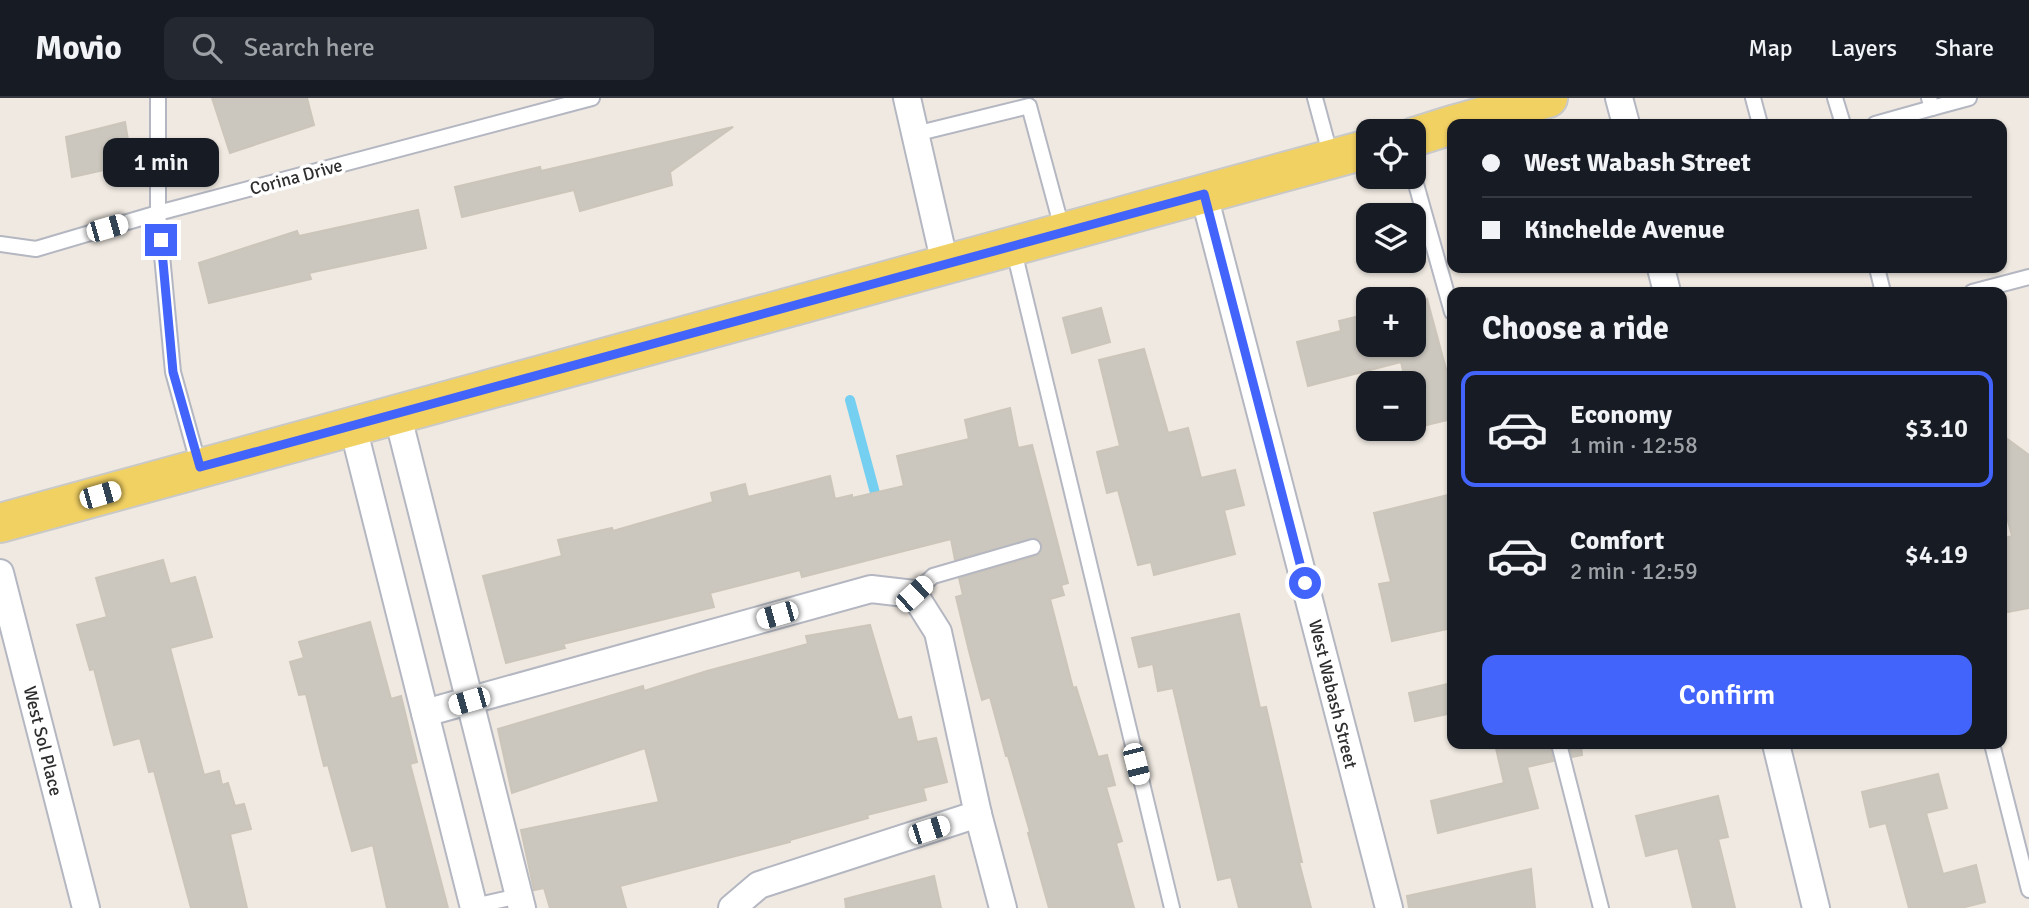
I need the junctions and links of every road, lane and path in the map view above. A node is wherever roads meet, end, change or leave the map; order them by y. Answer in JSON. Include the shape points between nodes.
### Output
{"nodes":[{"id":1,"x":159,"y":98,"type":"edge"},
{"id":2,"x":592,"y":98,"type":"edge"},
{"id":3,"x":907,"y":98,"type":"edge"},
{"id":4,"x":1315,"y":98,"type":"edge"},
{"id":5,"x":1548,"y":98,"type":"edge"},
{"id":6,"x":1619,"y":98,"type":"edge"},
{"id":7,"x":1753,"y":98,"type":"edge"},
{"id":8,"x":1835,"y":98,"type":"edge"},
{"id":9,"x":1969,"y":98,"type":"edge"},
{"id":10,"x":1930,"y":103,"type":"edge"},
{"id":11,"x":1492,"y":105,"type":"edge"},
{"id":12,"x":1465,"y":119,"type":"edge"},
{"id":13,"x":1625,"y":119,"type":"edge"},
{"id":14,"x":1759,"y":119,"type":"edge"},
{"id":15,"x":1841,"y":119,"type":"edge"},
{"id":16,"x":1888,"y":119,"type":"edge"},
{"id":17,"x":1447,"y":127,"type":"edge"},
{"id":18,"x":1426,"y":133,"type":"edge"},
{"id":19,"x":915,"y":134,"type":"junction"},
{"id":20,"x":1356,"y":152,"type":"edge"},
{"id":21,"x":1331,"y":159,"type":"junction"},
{"id":22,"x":1417,"y":189,"type":"edge"},
{"id":23,"x":1204,"y":194,"type":"junction"},
{"id":24,"x":158,"y":213,"type":"junction"},
{"id":25,"x":1063,"y":232,"type":"junction"},
{"id":26,"x":0,"y":244,"type":"edge"},
{"id":27,"x":1013,"y":246,"type":"junction"},
{"id":28,"x":945,"y":264,"type":"junction"},
{"id":29,"x":2029,"y":277,"type":"edge"},
{"id":30,"x":1991,"y":287,"type":"edge"},
{"id":31,"x":1447,"y":294,"type":"edge"},
{"id":32,"x":397,"y":413,"type":"junction"},
{"id":33,"x":353,"y":427,"type":"junction"},
{"id":34,"x":200,"y":467,"type":"junction"},
{"id":35,"x":0,"y":523,"type":"edge"},
{"id":36,"x":1033,"y":547,"type":"dead end"},
{"id":37,"x":0,"y":573,"type":"edge"},
{"id":38,"x":914,"y":594,"type":"junction"},
{"id":39,"x":469,"y":701,"type":"junction"},
{"id":40,"x":425,"y":713,"type":"junction"},
{"id":41,"x":1560,"y":749,"type":"edge"},
{"id":42,"x":1777,"y":749,"type":"edge"},
{"id":43,"x":1993,"y":749,"type":"edge"},
{"id":44,"x":978,"y":814,"type":"junction"},
{"id":45,"x":2029,"y":890,"type":"edge"},
{"id":46,"x":520,"y":902,"type":"edge"},
{"id":47,"x":474,"y":907,"type":"edge"},
{"id":48,"x":86,"y":908,"type":"edge"},
{"id":49,"x":732,"y":908,"type":"edge"},
{"id":50,"x":1003,"y":908,"type":"edge"},
{"id":51,"x":1172,"y":908,"type":"edge"},
{"id":52,"x":1389,"y":908,"type":"edge"},
{"id":53,"x":1601,"y":908,"type":"edge"},
{"id":54,"x":1816,"y":908,"type":"edge"}],
"edges":[{"from":1,"to":24,"type":"lane"},
{"from":2,"to":24,"type":"lane","name":"Corina Drive"},
{"from":3,"to":19,"type":"street"},
{"from":4,"to":21,"type":"lane"},
{"from":5,"to":11,"type":"main road"},
{"from":6,"to":13,"type":"street"},
{"from":7,"to":14,"type":"lane"},
{"from":8,"to":15,"type":"lane"},
{"from":9,"to":10,"type":"lane"},
{"from":10,"to":16,"type":"lane"},
{"from":11,"to":12,"type":"main road"},
{"from":17,"to":18,"type":"main road"},
{"from":19,"to":25,"type":"lane","via":[[1029,106]]},
{"from":19,"to":28,"type":"street"},
{"from":20,"to":21,"type":"main road"},
{"from":21,"to":23,"type":"main road"},
{"from":22,"to":31,"type":"lane"},
{"from":23,"to":25,"type":"main road"},
{"from":23,"to":52,"type":"street","name":"West Wabash Street"},
{"from":24,"to":26,"type":"lane","name":"Corina Drive","via":[[36,249]]},
{"from":24,"to":34,"type":"lane","via":[[173,372]]},
{"from":25,"to":27,"type":"main road"},
{"from":27,"to":28,"type":"main road"},
{"from":27,"to":51,"type":"lane"},
{"from":28,"to":32,"type":"main road"},
{"from":29,"to":30,"type":"lane"},
{"from":32,"to":33,"type":"main road"},
{"from":32,"to":39,"type":"street"},
{"from":33,"to":34,"type":"main road"},
{"from":33,"to":40,"type":"street"},
{"from":34,"to":35,"type":"main road"},
{"from":36,"to":38,"type":"lane","via":[[933,576]]},
{"from":37,"to":48,"type":"street","name":"West Sol Place"},
{"from":38,"to":39,"type":"street","via":[[872,589]]},
{"from":38,"to":44,"type":"street","via":[[937,632]]},
{"from":39,"to":40,"type":"street"},
{"from":39,"to":46,"type":"street"},
{"from":40,"to":47,"type":"street"},
{"from":41,"to":53,"type":"lane"},
{"from":42,"to":54,"type":"street"},
{"from":43,"to":45,"type":"lane"},
{"from":44,"to":49,"type":"street","via":[[759,885]]},
{"from":44,"to":50,"type":"street"},
{"from":46,"to":47,"type":"lane"}]}
